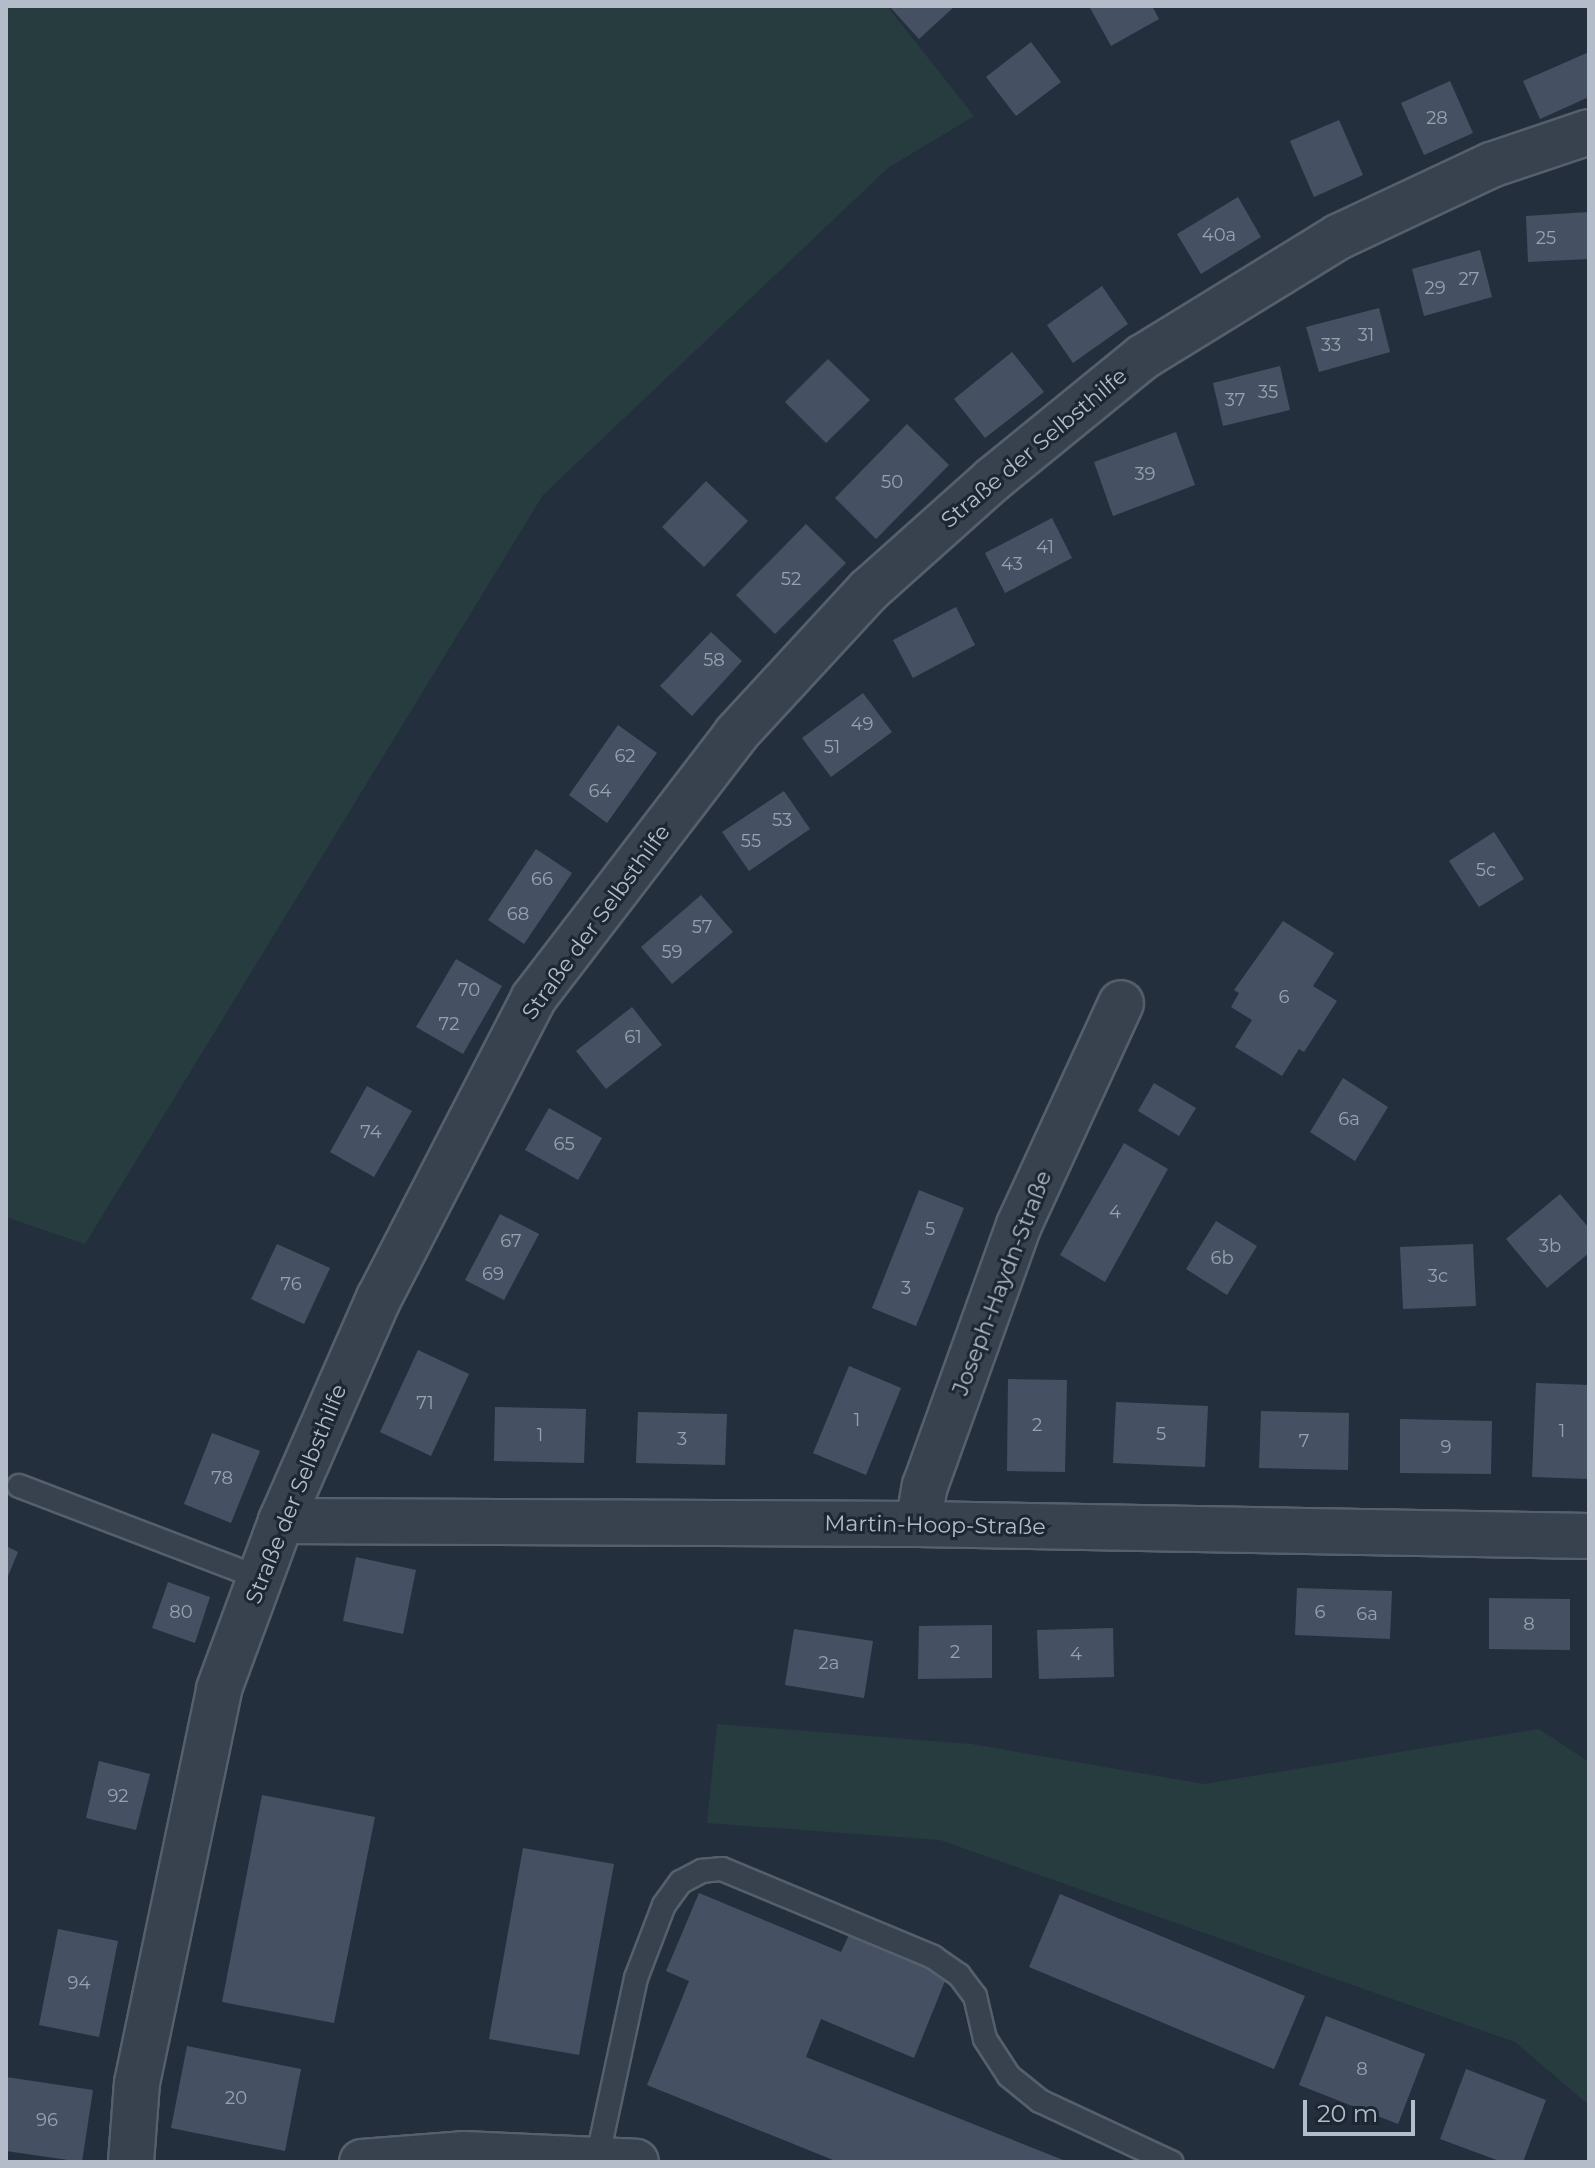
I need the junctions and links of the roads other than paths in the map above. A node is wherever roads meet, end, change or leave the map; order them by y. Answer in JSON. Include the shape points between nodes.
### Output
{"nodes":[{"id":1,"x":1589,"y":132,"type":"edge"},
{"id":2,"x":1121,"y":1003,"type":"dead end"},
{"id":3,"x":19,"y":1486,"type":"dead end"},
{"id":4,"x":281,"y":1521,"type":"junction"},
{"id":5,"x":918,"y":1524,"type":"junction"},
{"id":6,"x":1589,"y":1536,"type":"edge"},
{"id":7,"x":260,"y":1578,"type":"junction"},
{"id":8,"x":616,"y":2161,"type":"edge"},
{"id":9,"x":131,"y":2162,"type":"edge"},
{"id":10,"x":362,"y":2162,"type":"edge"},
{"id":11,"x":1171,"y":2162,"type":"edge"}],
"edges":[{"from":1,"to":4,"type":"street","name":"Straße der Selbsthilfe","via":[[1491,165],[1338,237],[1143,357],[992,480],[859,601],[736,734],[533,999],[379,1298]]},
{"from":2,"to":5,"type":"street","name":"Joseph-Haydn-Straße","via":[[1019,1225],[925,1486]]},
{"from":3,"to":7,"type":"lane"},
{"from":4,"to":5,"type":"street","name":"Martin-Hoop-Straße"},
{"from":4,"to":7,"type":"street","name":"Straße der Selbsthilfe"},
{"from":5,"to":6,"type":"street","name":"Martin-Hoop-Straße"},
{"from":7,"to":9,"type":"street","name":"Straße der Selbsthilfe","via":[[219,1689],[137,2083]]},
{"from":8,"to":10,"type":"street","via":[[463,2154]]},
{"from":8,"to":11,"type":"lane","via":[[636,1978],[664,1905],[681,1882],[702,1871],[722,1869],[933,1957],[959,1975],[975,1996],[985,2039],[1009,2076],[1040,2101]]}]}
